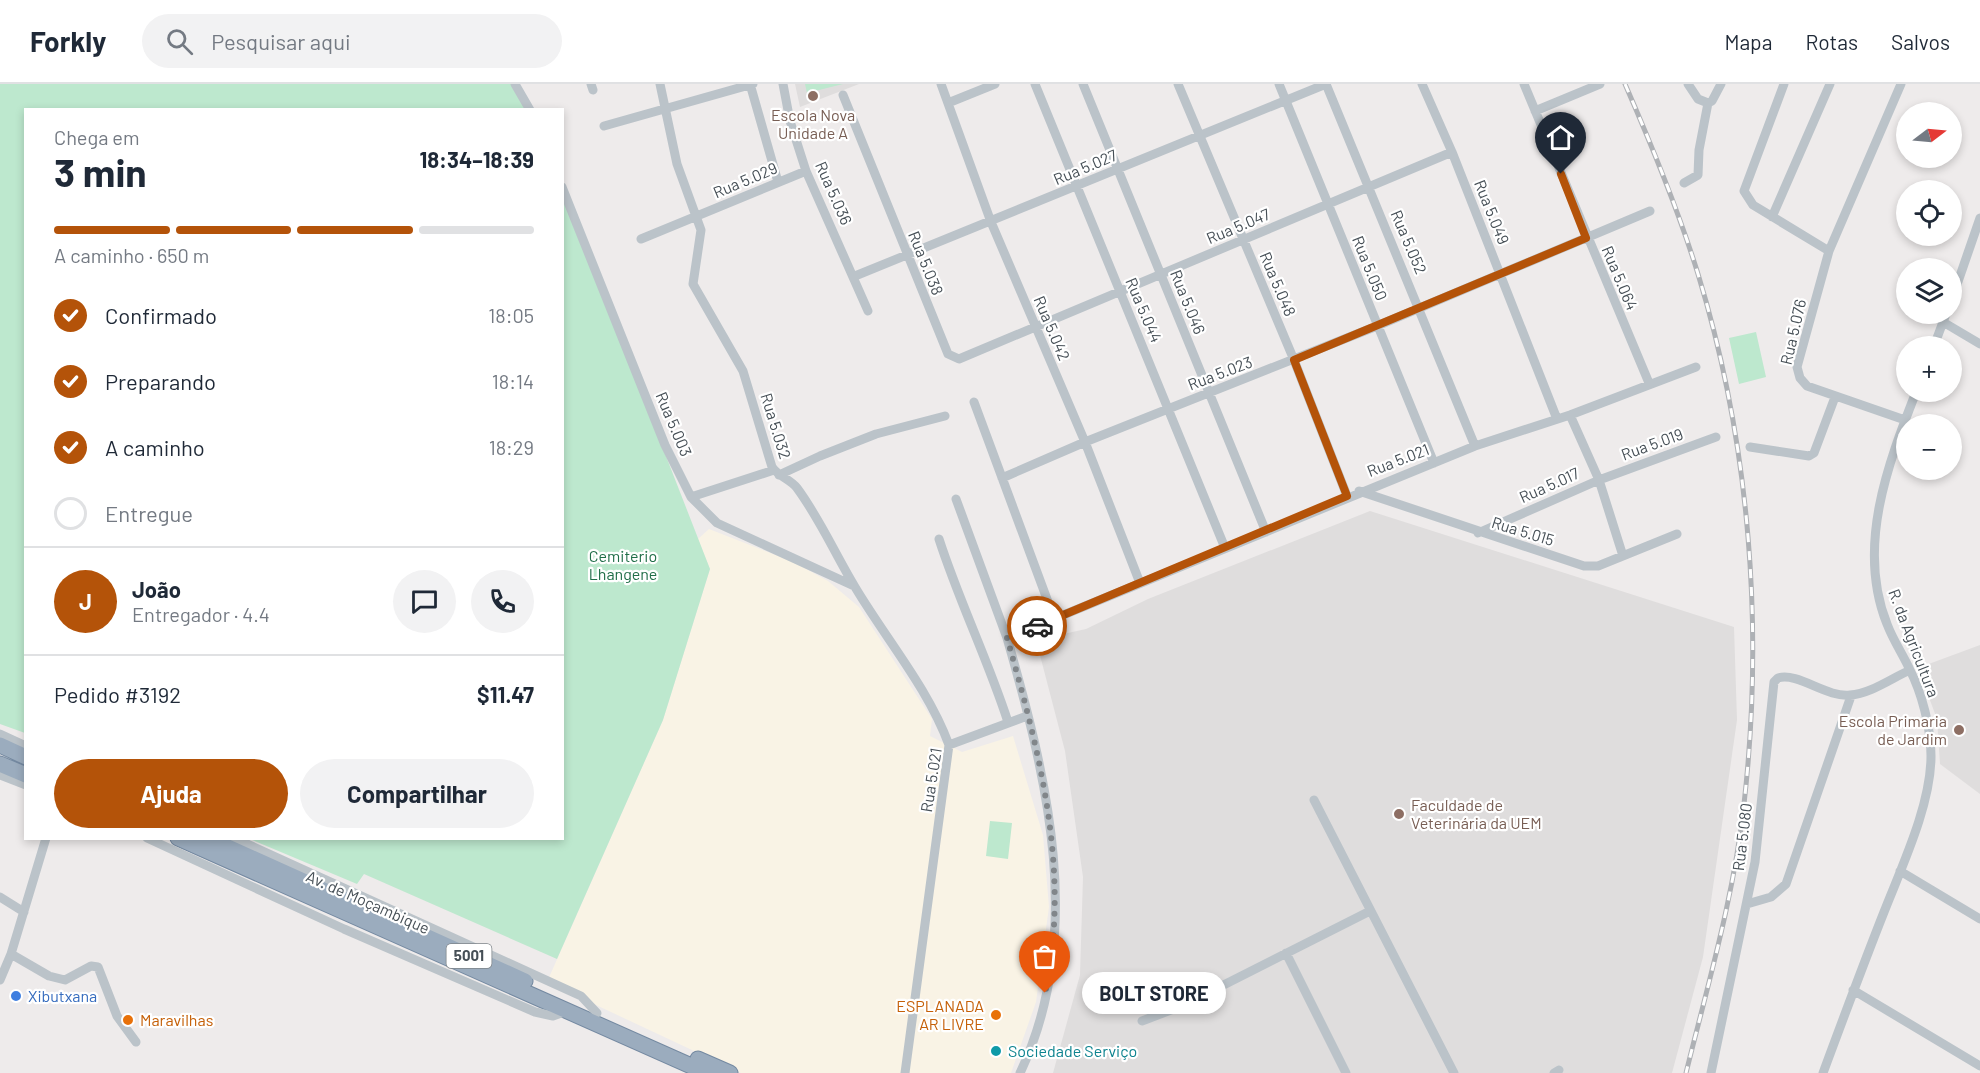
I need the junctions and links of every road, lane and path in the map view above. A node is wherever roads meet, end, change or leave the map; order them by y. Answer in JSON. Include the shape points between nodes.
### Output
{"nodes":[{"id":1,"x":516,"y":84,"type":"edge"},
{"id":2,"x":660,"y":84,"type":"edge"},
{"id":3,"x":751,"y":84,"type":"edge"},
{"id":4,"x":783,"y":84,"type":"edge"},
{"id":5,"x":941,"y":84,"type":"edge"},
{"id":6,"x":995,"y":84,"type":"edge"},
{"id":7,"x":1035,"y":84,"type":"edge"},
{"id":8,"x":1083,"y":84,"type":"edge"},
{"id":9,"x":1178,"y":84,"type":"edge"},
{"id":10,"x":1279,"y":84,"type":"edge"},
{"id":11,"x":1326,"y":84,"type":"edge"},
{"id":12,"x":1422,"y":84,"type":"edge"},
{"id":13,"x":1524,"y":84,"type":"edge"},
{"id":14,"x":1600,"y":84,"type":"edge"},
{"id":15,"x":1688,"y":84,"type":"edge"},
{"id":16,"x":1721,"y":84,"type":"edge"},
{"id":17,"x":1784,"y":84,"type":"edge"},
{"id":18,"x":1830,"y":84,"type":"edge"},
{"id":19,"x":1901,"y":84,"type":"edge"},
{"id":20,"x":843,"y":95,"type":"dead end"},
{"id":21,"x":1286,"y":101,"type":"junction"},
{"id":22,"x":948,"y":103,"type":"junction"},
{"id":23,"x":1708,"y":103,"type":"junction"},
{"id":24,"x":529,"y":108,"type":"edge"},
{"id":25,"x":663,"y":109,"type":"junction"},
{"id":26,"x":1535,"y":111,"type":"junction"},
{"id":27,"x":604,"y":126,"type":"dead end"},
{"id":28,"x":1202,"y":135,"type":"junction"},
{"id":29,"x":1452,"y":152,"type":"junction"},
{"id":30,"x":1118,"y":169,"type":"junction"},
{"id":31,"x":806,"y":171,"type":"junction"},
{"id":32,"x":778,"y":182,"type":"junction"},
{"id":33,"x":1684,"y":183,"type":"dead end"},
{"id":34,"x":1076,"y":187,"type":"junction"},
{"id":35,"x":1369,"y":187,"type":"junction"},
{"id":36,"x":564,"y":192,"type":"edge"},
{"id":37,"x":1328,"y":205,"type":"junction"},
{"id":38,"x":1650,"y":211,"type":"dead end"},
{"id":39,"x":696,"y":217,"type":"junction"},
{"id":40,"x":1772,"y":217,"type":"junction"},
{"id":41,"x":1980,"y":218,"type":"edge"},
{"id":42,"x":991,"y":222,"type":"junction"},
{"id":43,"x":1586,"y":238,"type":"junction"},
{"id":44,"x":641,"y":239,"type":"dead end"},
{"id":45,"x":1244,"y":240,"type":"junction"},
{"id":46,"x":1829,"y":251,"type":"junction"},
{"id":47,"x":907,"y":256,"type":"junction"},
{"id":48,"x":1962,"y":270,"type":"edge"},
{"id":49,"x":1500,"y":273,"type":"junction"},
{"id":50,"x":1160,"y":275,"type":"junction"},
{"id":51,"x":855,"y":276,"type":"junction"},
{"id":52,"x":1120,"y":291,"type":"junction"},
{"id":53,"x":1420,"y":306,"type":"junction"},
{"id":54,"x":868,"y":311,"type":"dead end"},
{"id":55,"x":1953,"y":324,"type":"edge"},
{"id":56,"x":1377,"y":326,"type":"junction"},
{"id":57,"x":1035,"y":327,"type":"junction"},
{"id":58,"x":1980,"y":344,"type":"edge"},
{"id":59,"x":1294,"y":360,"type":"junction"},
{"id":60,"x":1696,"y":367,"type":"dead end"},
{"id":61,"x":1649,"y":383,"type":"junction"},
{"id":62,"x":1209,"y":394,"type":"junction"},
{"id":63,"x":1835,"y":397,"type":"junction"},
{"id":64,"x":974,"y":402,"type":"dead end"},
{"id":65,"x":1169,"y":409,"type":"junction"},
{"id":66,"x":1570,"y":415,"type":"junction"},
{"id":67,"x":945,"y":416,"type":"dead end"},
{"id":68,"x":1896,"y":417,"type":"edge"},
{"id":69,"x":1557,"y":419,"type":"junction"},
{"id":70,"x":1716,"y":436,"type":"dead end"},
{"id":71,"x":1085,"y":442,"type":"junction"},
{"id":72,"x":1475,"y":446,"type":"junction"},
{"id":73,"x":1750,"y":447,"type":"dead end"},
{"id":74,"x":1896,"y":451,"type":"edge"},
{"id":75,"x":1434,"y":463,"type":"junction"},
{"id":76,"x":777,"y":473,"type":"junction"},
{"id":77,"x":1002,"y":478,"type":"junction"},
{"id":78,"x":1599,"y":480,"type":"junction"},
{"id":79,"x":1359,"y":491,"type":"junction"},
{"id":80,"x":691,"y":496,"type":"junction"},
{"id":81,"x":1347,"y":496,"type":"junction"},
{"id":82,"x":956,"y":499,"type":"dead end"},
{"id":83,"x":1266,"y":532,"type":"junction"},
{"id":84,"x":1478,"y":533,"type":"junction"},
{"id":85,"x":1677,"y":534,"type":"dead end"},
{"id":86,"x":939,"y":539,"type":"dead end"},
{"id":87,"x":1225,"y":548,"type":"junction"},
{"id":88,"x":1623,"y":556,"type":"junction"},
{"id":89,"x":1140,"y":583,"type":"junction"},
{"id":90,"x":854,"y":586,"type":"junction"},
{"id":91,"x":1054,"y":618,"type":"junction"},
{"id":92,"x":1007,"y":638,"type":"junction"},
{"id":93,"x":1910,"y":670,"type":"junction"},
{"id":94,"x":1851,"y":696,"type":"junction"},
{"id":95,"x":1027,"y":716,"type":"junction"},
{"id":96,"x":1008,"y":722,"type":"junction"},
{"id":97,"x":0,"y":734,"type":"edge"},
{"id":98,"x":0,"y":745,"type":"edge"},
{"id":99,"x":24,"y":745,"type":"edge"},
{"id":100,"x":949,"y":745,"type":"junction"},
{"id":101,"x":24,"y":756,"type":"edge"},
{"id":102,"x":0,"y":764,"type":"edge"},
{"id":103,"x":0,"y":774,"type":"edge"},
{"id":104,"x":24,"y":774,"type":"edge"},
{"id":105,"x":24,"y":784,"type":"edge"},
{"id":106,"x":1314,"y":800,"type":"dead end"},
{"id":107,"x":45,"y":840,"type":"edge"},
{"id":108,"x":151,"y":840,"type":"edge"},
{"id":109,"x":182,"y":840,"type":"edge"},
{"id":110,"x":212,"y":840,"type":"edge"},
{"id":111,"x":238,"y":840,"type":"edge"},
{"id":112,"x":1900,"y":871,"type":"junction"},
{"id":113,"x":0,"y":897,"type":"edge"},
{"id":114,"x":1747,"y":904,"type":"junction"},
{"id":115,"x":1370,"y":911,"type":"junction"},
{"id":116,"x":24,"y":912,"type":"junction"},
{"id":117,"x":1980,"y":919,"type":"edge"},
{"id":118,"x":1286,"y":953,"type":"junction"},
{"id":119,"x":11,"y":954,"type":"junction"},
{"id":120,"x":0,"y":980,"type":"edge"},
{"id":121,"x":1853,"y":990,"type":"junction"},
{"id":122,"x":567,"y":1011,"type":"junction"},
{"id":123,"x":597,"y":1013,"type":"junction"},
{"id":124,"x":1142,"y":1021,"type":"dead end"},
{"id":125,"x":136,"y":1042,"type":"dead end"},
{"id":126,"x":1980,"y":1066,"type":"edge"},
{"id":127,"x":707,"y":1073,"type":"edge"},
{"id":128,"x":729,"y":1073,"type":"edge"},
{"id":129,"x":905,"y":1073,"type":"edge"},
{"id":130,"x":1020,"y":1073,"type":"edge"},
{"id":131,"x":1346,"y":1073,"type":"edge"},
{"id":132,"x":1454,"y":1073,"type":"edge"},
{"id":133,"x":1711,"y":1073,"type":"edge"},
{"id":134,"x":1823,"y":1073,"type":"edge"}],
"edges":[{"from":1,"to":24,"type":"street"},
{"from":2,"to":25,"type":"street","name":"Rua 5.032"},
{"from":3,"to":25,"type":"street"},
{"from":3,"to":32,"type":"street"},
{"from":4,"to":31,"type":"street","name":"Rua 5.036"},
{"from":5,"to":22,"type":"street","name":"Rua 5.042"},
{"from":6,"to":22,"type":"street"},
{"from":7,"to":34,"type":"street","name":"Rua 5.044"},
{"from":8,"to":30,"type":"street","name":"Rua 5.046"},
{"from":9,"to":28,"type":"street","name":"Rua 5.048"},
{"from":10,"to":21,"type":"street","name":"Rua 5.050"},
{"from":11,"to":21,"type":"street","name":"Rua 5.027"},
{"from":11,"to":35,"type":"street","name":"Rua 5.052"},
{"from":12,"to":29,"type":"street","name":"Rua 5.049"},
{"from":13,"to":26,"type":"street","name":"Rua 5.064"},
{"from":14,"to":26,"type":"street"},
{"from":15,"to":23,"type":"street","via":[[1698,99]]},
{"from":16,"to":23,"type":"street"},
{"from":17,"to":40,"type":"street","via":[[1744,191],[1753,205]]},
{"from":18,"to":40,"type":"street"},
{"from":19,"to":46,"type":"street","name":"Rua 5.076"},
{"from":20,"to":47,"type":"street","name":"Rua 5.038"},
{"from":21,"to":28,"type":"street","name":"Rua 5.027"},
{"from":21,"to":37,"type":"street","name":"Rua 5.050"},
{"from":22,"to":42,"type":"street","name":"Rua 5.042"},
{"from":23,"to":33,"type":"street","via":[[1698,175]]},
{"from":25,"to":27,"type":"street"},
{"from":25,"to":39,"type":"street","name":"Rua 5.032"},
{"from":26,"to":43,"type":"street","name":"Rua 5.064"},
{"from":28,"to":30,"type":"street","name":"Rua 5.027"},
{"from":28,"to":45,"type":"street","name":"Rua 5.048"},
{"from":29,"to":35,"type":"street","name":"Rua 5.047"},
{"from":29,"to":49,"type":"street","name":"Rua 5.049"},
{"from":30,"to":34,"type":"street","name":"Rua 5.027"},
{"from":30,"to":50,"type":"street","name":"Rua 5.046"},
{"from":31,"to":32,"type":"street","name":"Rua 5.029"},
{"from":31,"to":51,"type":"street","name":"Rua 5.036"},
{"from":32,"to":39,"type":"street","name":"Rua 5.029"},
{"from":34,"to":42,"type":"street","name":"Rua 5.027"},
{"from":34,"to":52,"type":"street","name":"Rua 5.044"},
{"from":35,"to":37,"type":"street","name":"Rua 5.047"},
{"from":35,"to":53,"type":"street","name":"Rua 5.052"},
{"from":36,"to":80,"type":"street","name":"Rua 5.003","via":[[665,445]]},
{"from":37,"to":45,"type":"street","name":"Rua 5.047"},
{"from":37,"to":56,"type":"street","name":"Rua 5.050"},
{"from":38,"to":43,"type":"street","name":"Rua 5.023"},
{"from":39,"to":44,"type":"street","name":"Rua 5.029"},
{"from":39,"to":76,"type":"street","name":"Rua 5.032","via":[[701,241],[693,284],[743,371]]},
{"from":40,"to":46,"type":"street"},
{"from":41,"to":48,"type":"street"},
{"from":42,"to":47,"type":"street","name":"Rua 5.027"},
{"from":42,"to":57,"type":"street","name":"Rua 5.042"},
{"from":43,"to":49,"type":"street","name":"Rua 5.023"},
{"from":43,"to":61,"type":"street","name":"Rua 5.064"},
{"from":45,"to":50,"type":"street","name":"Rua 5.047"},
{"from":45,"to":59,"type":"street","name":"Rua 5.048"},
{"from":46,"to":63,"type":"street","name":"Rua 5.076","via":[[1797,367],[1807,386]]},
{"from":47,"to":51,"type":"street","name":"Rua 5.027"},
{"from":47,"to":57,"type":"street","name":"Rua 5.038","via":[[951,357],[959,359]]},
{"from":49,"to":53,"type":"street","name":"Rua 5.023"},
{"from":49,"to":69,"type":"street","name":"Rua 5.049"},
{"from":50,"to":52,"type":"street","name":"Rua 5.047"},
{"from":50,"to":62,"type":"street","name":"Rua 5.046"},
{"from":51,"to":54,"type":"street","name":"Rua 5.036"},
{"from":52,"to":57,"type":"street","name":"Rua 5.047"},
{"from":52,"to":65,"type":"street","name":"Rua 5.044"},
{"from":53,"to":56,"type":"street","name":"Rua 5.023"},
{"from":53,"to":72,"type":"street","name":"Rua 5.052"},
{"from":55,"to":58,"type":"street"},
{"from":56,"to":59,"type":"street","name":"Rua 5.023"},
{"from":56,"to":75,"type":"street","name":"Rua 5.050"},
{"from":57,"to":71,"type":"street","name":"Rua 5.042"},
{"from":59,"to":62,"type":"street","name":"Rua 5.023"},
{"from":59,"to":81,"type":"street","name":"Rua 5.048"},
{"from":60,"to":61,"type":"street","name":"Rua 5.021"},
{"from":61,"to":66,"type":"street","name":"Rua 5.021"},
{"from":62,"to":65,"type":"street","name":"Rua 5.023"},
{"from":62,"to":83,"type":"street","name":"Rua 5.046"},
{"from":63,"to":68,"type":"street","name":"Rua 5.076"},
{"from":63,"to":73,"type":"street","via":[[1814,453],[1809,456]]},
{"from":64,"to":77,"type":"street"},
{"from":65,"to":71,"type":"street","name":"Rua 5.023"},
{"from":65,"to":87,"type":"street","name":"Rua 5.044"},
{"from":66,"to":69,"type":"street","name":"Rua 5.021"},
{"from":66,"to":78,"type":"street"},
{"from":67,"to":76,"type":"street","via":[[876,434]]},
{"from":69,"to":72,"type":"street","name":"Rua 5.021"},
{"from":70,"to":78,"type":"street","name":"Rua 5.019"},
{"from":71,"to":77,"type":"street","name":"Rua 5.023"},
{"from":71,"to":89,"type":"street","name":"Rua 5.042"},
{"from":72,"to":75,"type":"street","name":"Rua 5.021"},
{"from":74,"to":93,"type":"street","name":"R. da Agricultura","via":[[1878,512],[1872,550],[1886,622]]},
{"from":75,"to":79,"type":"street","name":"Rua 5.021"},
{"from":76,"to":80,"type":"street"},
{"from":76,"to":90,"type":"street","name":"Rua 5.032","via":[[801,494]]},
{"from":77,"to":91,"type":"street"},
{"from":78,"to":84,"type":"street","name":"Rua 5.017"},
{"from":78,"to":88,"type":"street"},
{"from":79,"to":81,"type":"street","name":"Rua 5.021"},
{"from":79,"to":84,"type":"street","name":"Rua 5.015"},
{"from":80,"to":90,"type":"street","name":"Rua 5.003","via":[[717,523]]},
{"from":81,"to":83,"type":"street","name":"Rua 5.021"},
{"from":82,"to":92,"type":"street"},
{"from":83,"to":87,"type":"street","name":"Rua 5.021"},
{"from":84,"to":88,"type":"street","name":"Rua 5.015","via":[[1584,566],[1598,566]]},
{"from":85,"to":88,"type":"street","name":"Rua 5.015"},
{"from":86,"to":96,"type":"street"},
{"from":87,"to":89,"type":"street","name":"Rua 5.021"},
{"from":89,"to":91,"type":"street","name":"Rua 5.021"},
{"from":90,"to":100,"type":"street","name":"Rua 5.032","via":[[930,702]]},
{"from":91,"to":92,"type":"street","name":"Rua 5.021"},
{"from":92,"to":95,"type":"street"},
{"from":93,"to":94,"type":"street"},
{"from":93,"to":112,"type":"street","name":"R. da Agricultura","via":[[1928,724],[1931,757],[1925,797]]},
{"from":94,"to":114,"type":"street","via":[[1786,884],[1771,897]]},
{"from":94,"to":114,"type":"street","name":"Rua 5.080","via":[[1836,695],[1789,677],[1774,682]]},
{"from":95,"to":96,"type":"street","name":"Rua 5.021"},
{"from":95,"to":130,"type":"street","via":[[1050,821],[1057,894],[1050,969],[1037,1027]]},
{"from":96,"to":100,"type":"street","name":"Rua 5.021"},
{"from":97,"to":99,"type":"street"},
{"from":98,"to":101,"type":"highway"},
{"from":100,"to":129,"type":"street","name":"Rua 5.021"},
{"from":102,"to":104,"type":"highway"},
{"from":103,"to":105,"type":"street"},
{"from":106,"to":115,"type":"street"},
{"from":107,"to":116,"type":"street"},
{"from":108,"to":122,"type":"street","via":[[535,1012],[553,1016]]},
{"from":109,"to":122,"type":"highway","name":"Av. de Moçambique","number":"5001"},
{"from":110,"to":123,"type":"highway","name":"Av. de Moçambique","number":"5001"},
{"from":111,"to":123,"type":"street","via":[[581,996]]},
{"from":112,"to":117,"type":"street"},
{"from":112,"to":121,"type":"street","name":"R. da Agricultura"},
{"from":113,"to":116,"type":"street"},
{"from":114,"to":133,"type":"street","name":"Rua 5.080"},
{"from":115,"to":118,"type":"street"},
{"from":115,"to":132,"type":"street"},
{"from":116,"to":119,"type":"street"},
{"from":118,"to":124,"type":"street","via":[[1184,1005]]},
{"from":118,"to":131,"type":"street"},
{"from":119,"to":120,"type":"street"},
{"from":119,"to":125,"type":"street","via":[[49,976],[65,980],[91,966],[98,967],[117,1016]]},
{"from":121,"to":126,"type":"street"},
{"from":121,"to":134,"type":"street","name":"R. da Agricultura"},
{"from":122,"to":127,"type":"highway","name":"Av. de Moçambique","number":"5001"},
{"from":123,"to":128,"type":"highway","name":"Av. de Moçambique","number":"5001"}]}
